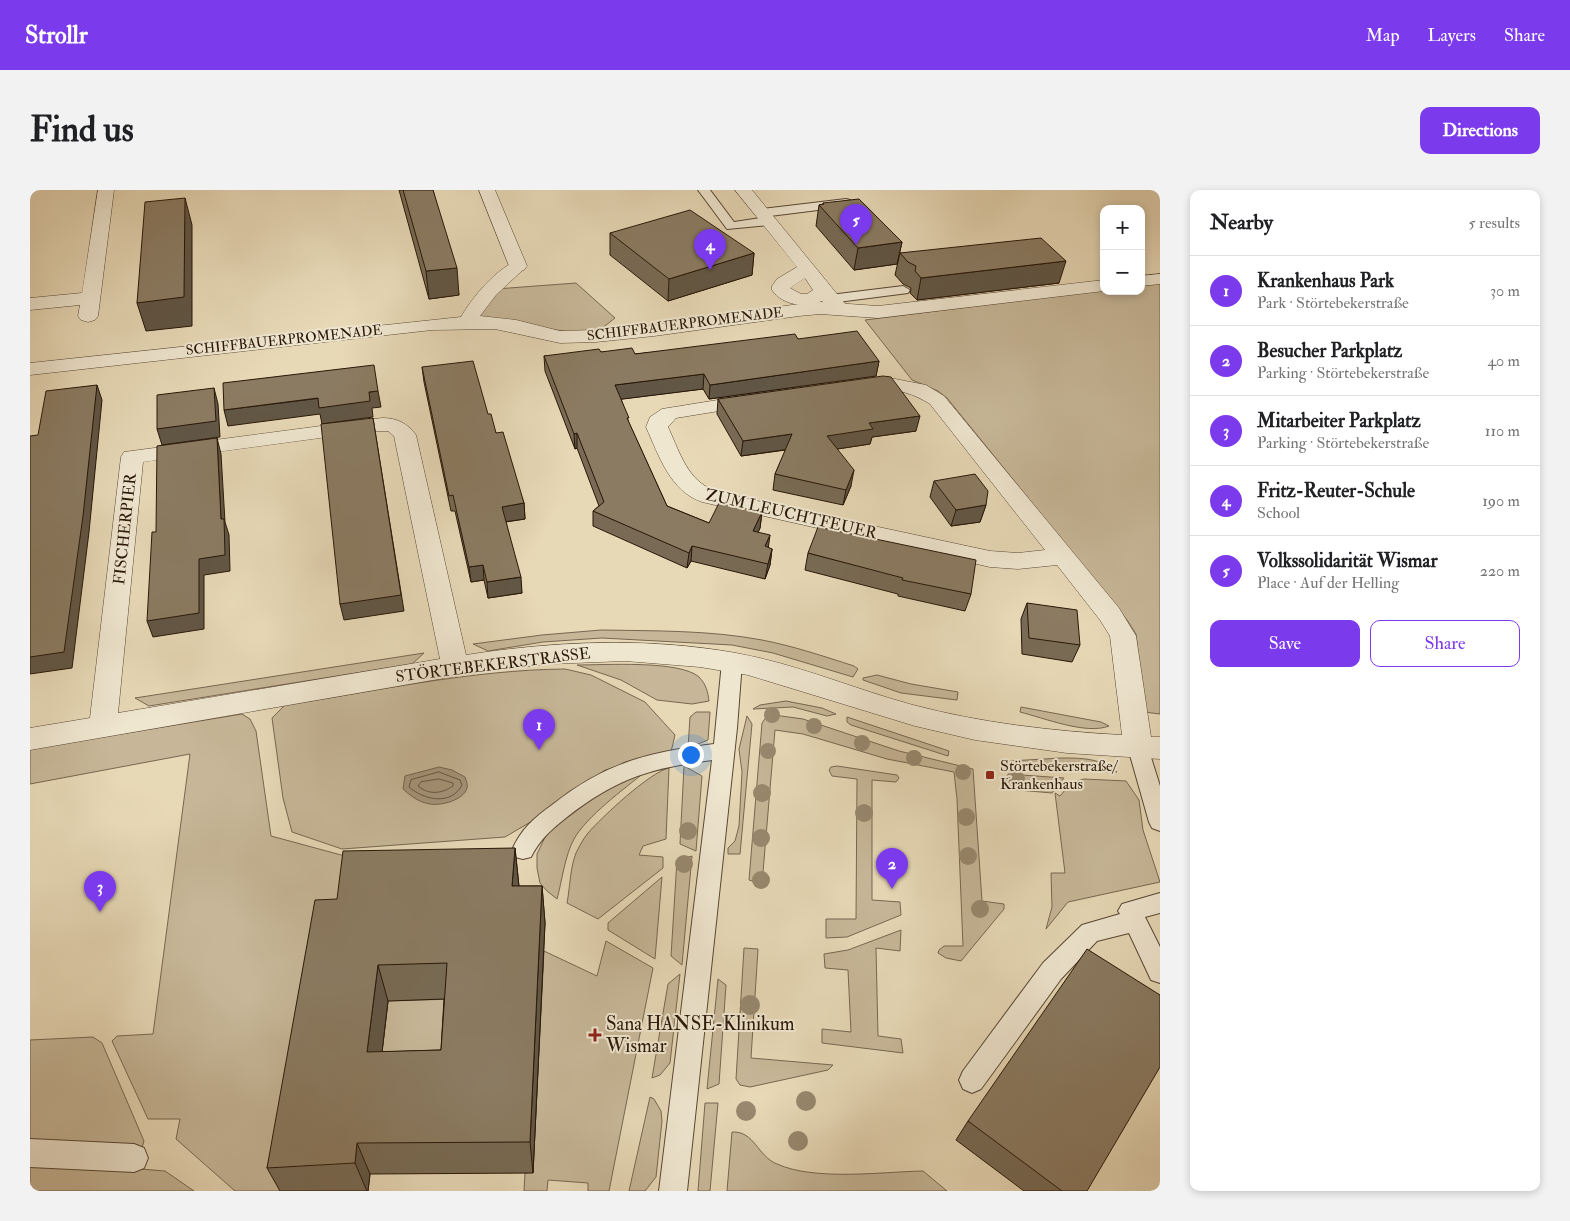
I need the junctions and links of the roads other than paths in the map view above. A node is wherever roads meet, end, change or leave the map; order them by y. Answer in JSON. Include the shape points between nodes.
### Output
{"nodes":[{"id":1,"x":106,"y":190,"type":"edge"},
{"id":2,"x":488,"y":190,"type":"edge"},
{"id":3,"x":704,"y":190,"type":"edge"},
{"id":4,"x":743,"y":190,"type":"edge"},
{"id":5,"x":846,"y":203,"type":"edge"},
{"id":6,"x":764,"y":217,"type":"junction"},
{"id":7,"x":805,"y":268,"type":"junction"},
{"id":8,"x":1160,"y":279,"type":"edge"},
{"id":9,"x":1145,"y":281,"type":"edge"},
{"id":10,"x":1100,"y":286,"type":"edge"},
{"id":11,"x":903,"y":290,"type":"dead end"},
{"id":12,"x":90,"y":298,"type":"junction"},
{"id":13,"x":830,"y":299,"type":"junction"},
{"id":14,"x":30,"y":304,"type":"edge"},
{"id":15,"x":88,"y":316,"type":"dead end"},
{"id":16,"x":467,"y":322,"type":"junction"},
{"id":17,"x":30,"y":369,"type":"edge"},
{"id":18,"x":842,"y":388,"type":"edge"},
{"id":19,"x":775,"y":398,"type":"edge"},
{"id":20,"x":1064,"y":556,"type":"junction"},
{"id":21,"x":732,"y":662,"type":"junction"},
{"id":22,"x":455,"y":667,"type":"junction"},
{"id":23,"x":103,"y":726,"type":"junction"},
{"id":24,"x":30,"y":739,"type":"edge"},
{"id":25,"x":1149,"y":748,"type":"edge"},
{"id":26,"x":724,"y":751,"type":"junction"},
{"id":27,"x":1160,"y":822,"type":"edge"},
{"id":28,"x":523,"y":850,"type":"dead end"},
{"id":29,"x":1160,"y":903,"type":"edge"},
{"id":30,"x":1135,"y":921,"type":"junction"},
{"id":31,"x":1160,"y":972,"type":"edge"},
{"id":32,"x":972,"y":1080,"type":"dead end"},
{"id":33,"x":30,"y":1153,"type":"edge"},
{"id":34,"x":134,"y":1158,"type":"dead end"},
{"id":35,"x":674,"y":1191,"type":"edge"}],
"edges":[{"from":1,"to":12,"type":"street"},
{"from":2,"to":16,"type":"street","via":[[518,266],[490,289],[475,306]]},
{"from":3,"to":6,"type":"lane","via":[[731,226]]},
{"from":4,"to":6,"type":"street"},
{"from":5,"to":6,"type":"lane"},
{"from":6,"to":7,"type":"street"},
{"from":7,"to":13,"type":"street"},
{"from":7,"to":13,"type":"street","via":[[783,283],[781,290],[802,300],[817,296]]},
{"from":8,"to":9,"type":"street"},
{"from":10,"to":13,"type":"street","name":"SCHIFFBAUERPROMENADE","via":[[878,312]]},
{"from":11,"to":13,"type":"lane"},
{"from":12,"to":14,"type":"street"},
{"from":12,"to":15,"type":"street"},
{"from":13,"to":16,"type":"street","name":"SCHIFFBAUERPROMENADE","via":[[799,310],[585,337],[548,336],[516,326]]},
{"from":16,"to":17,"type":"street","name":"SCHIFFBAUERPROMENADE"},
{"from":18,"to":20,"type":"street","via":[[897,383],[911,386],[937,400]]},
{"from":19,"to":20,"type":"street","name":"ZUM LEUCHTFEUER","via":[[680,411],[661,417],[657,427],[686,483],[706,496],[990,559],[1018,561]]},
{"from":20,"to":25,"type":"street","via":[[1120,629],[1126,650],[1133,721]]},
{"from":21,"to":22,"type":"street","name":"STÖRTEBEKERSTRASSE","via":[[608,652],[565,653]]},
{"from":21,"to":25,"type":"street","name":"STÖRTEBEKERSTRASSE","via":[[958,726],[1017,737]]},
{"from":21,"to":26,"type":"lane"},
{"from":22,"to":23,"type":"street","name":"STÖRTEBEKERSTRASSE"},
{"from":22,"to":23,"type":"street","name":"FISCHERPIER","via":[[405,435],[395,425],[372,425],[132,457]]},
{"from":23,"to":24,"type":"street","name":"STÖRTEBEKERSTRASSE"},
{"from":25,"to":27,"type":"lane"},
{"from":26,"to":28,"type":"lane","via":[[680,756],[606,780],[535,830],[526,840]]},
{"from":26,"to":35,"type":"lane","via":[[682,1090]]},
{"from":29,"to":30,"type":"lane","via":[[1130,911]]},
{"from":30,"to":31,"type":"lane"},
{"from":30,"to":32,"type":"lane","via":[[1090,932],[1052,971]]},
{"from":33,"to":34,"type":"lane"}]}
